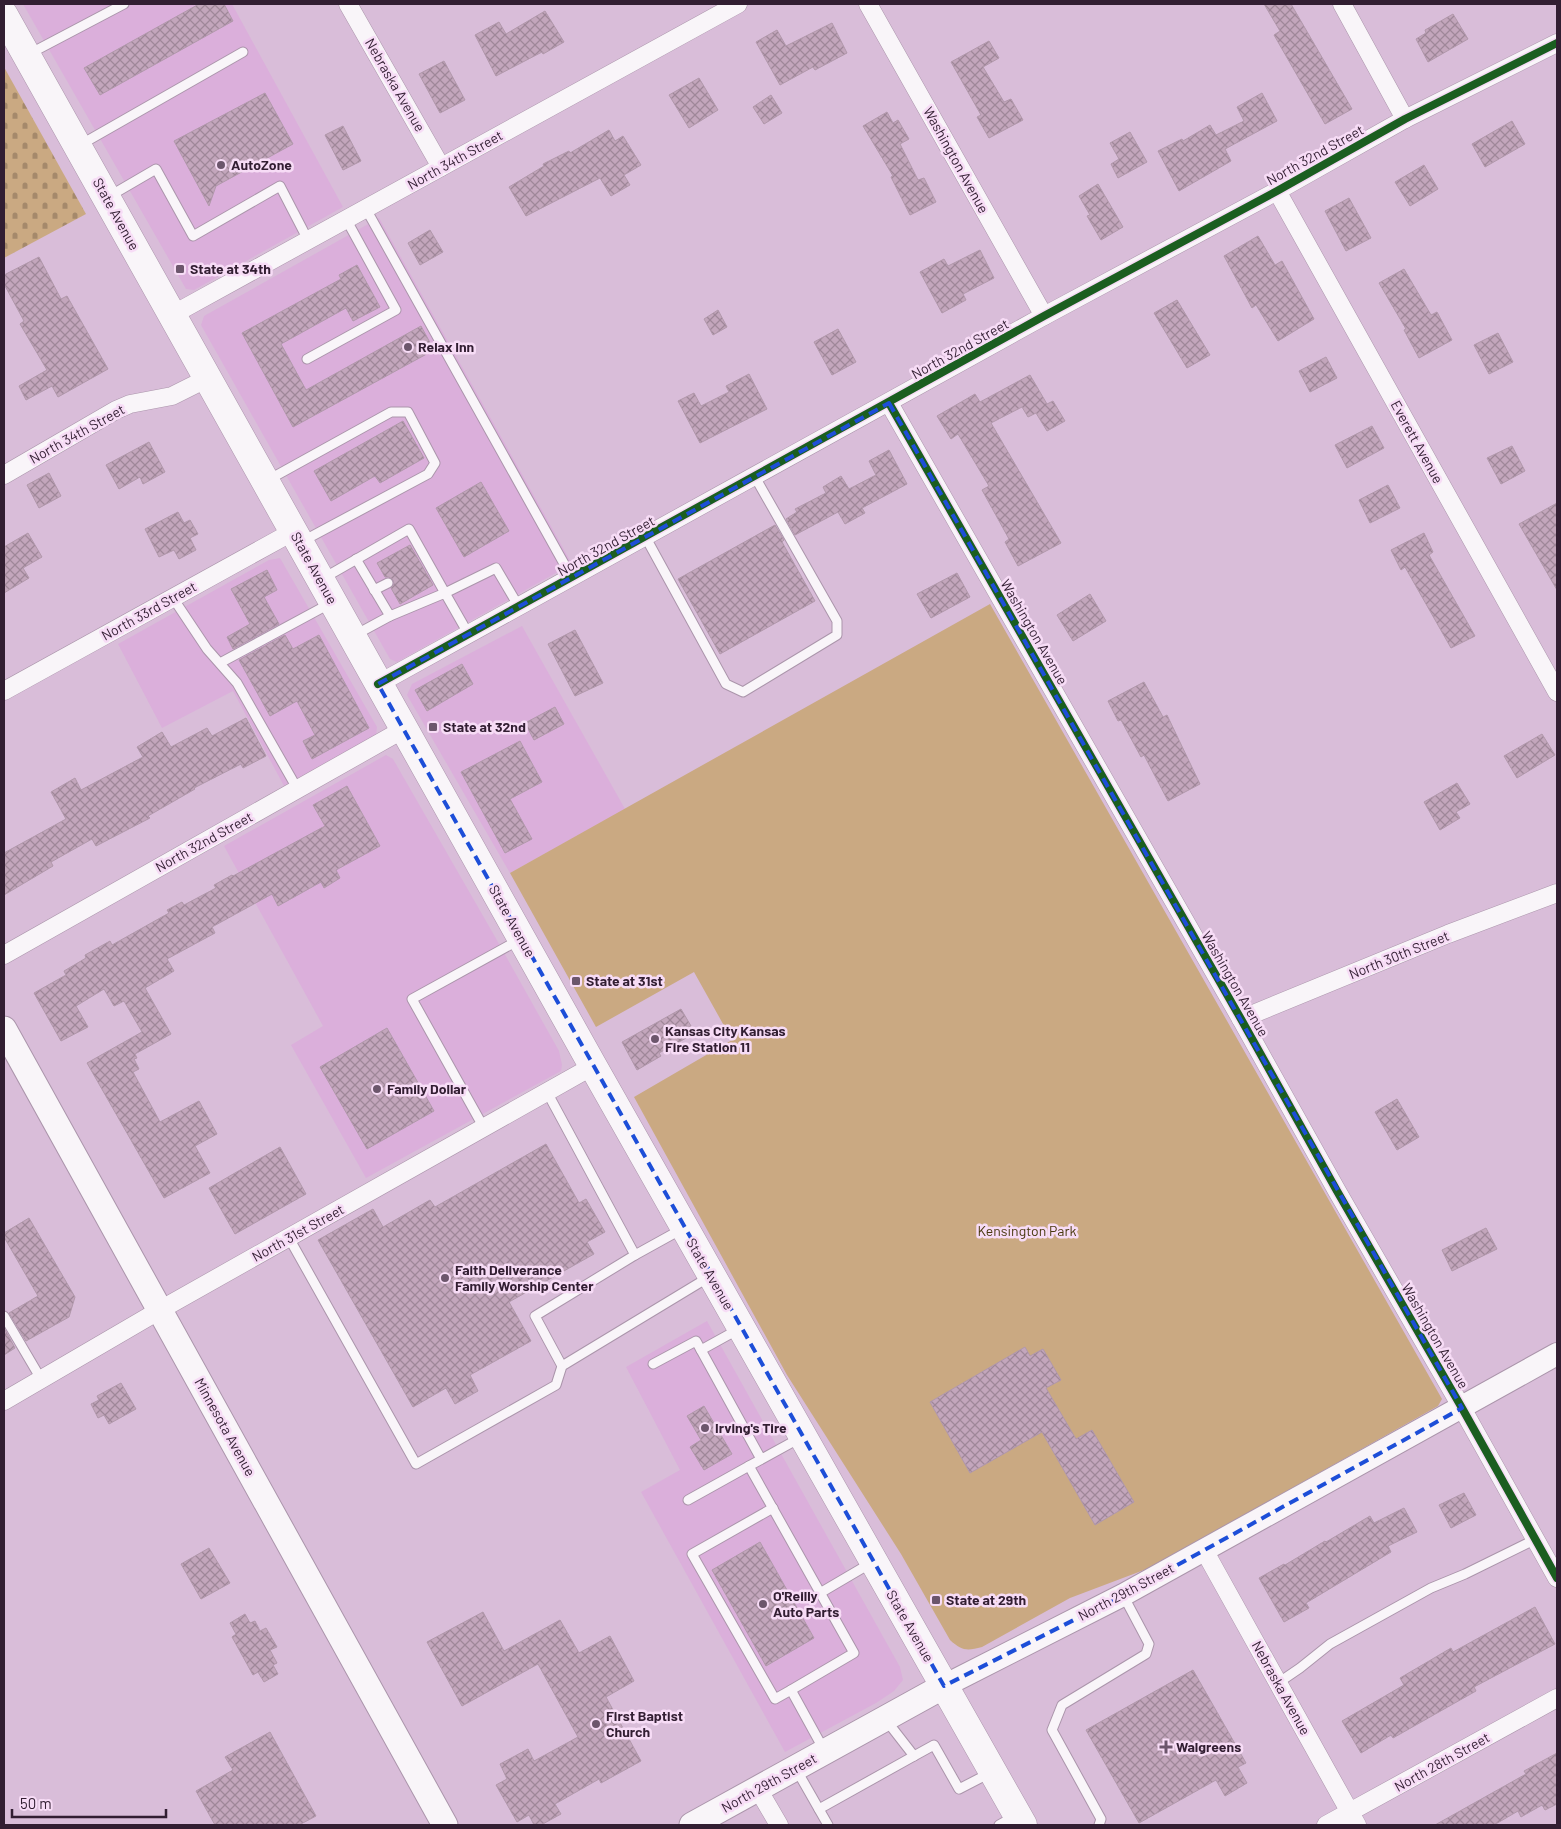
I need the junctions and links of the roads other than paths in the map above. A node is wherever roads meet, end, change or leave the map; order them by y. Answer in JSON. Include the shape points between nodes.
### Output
{"nodes":[{"id":1,"x":124,"y":4,"type":"edge"},
{"id":2,"x":348,"y":4,"type":"edge"},
{"id":3,"x":738,"y":4,"type":"edge"},
{"id":4,"x":868,"y":4,"type":"edge"},
{"id":5,"x":1342,"y":4,"type":"edge"},
{"id":6,"x":4,"y":15,"type":"edge"},
{"id":7,"x":1557,"y":44,"type":"edge"},
{"id":8,"x":243,"y":52,"type":"dead end"},
{"id":9,"x":27,"y":55,"type":"junction"},
{"id":10,"x":1406,"y":119,"type":"junction"},
{"id":11,"x":78,"y":146,"type":"junction"},
{"id":12,"x":441,"y":167,"type":"junction"},
{"id":13,"x":1278,"y":191,"type":"junction"},
{"id":14,"x":106,"y":198,"type":"junction"},
{"id":15,"x":366,"y":209,"type":"junction"},
{"id":16,"x":346,"y":219,"type":"junction"},
{"id":17,"x":308,"y":240,"type":"junction"},
{"id":18,"x":172,"y":315,"type":"junction"},
{"id":19,"x":1044,"y":316,"type":"junction"},
{"id":20,"x":306,"y":359,"type":"dead end"},
{"id":21,"x":208,"y":378,"type":"junction"},
{"id":22,"x":889,"y":403,"type":"junction"},
{"id":23,"x":4,"y":474,"type":"edge"},
{"id":24,"x":755,"y":477,"type":"junction"},
{"id":25,"x":266,"y":482,"type":"junction"},
{"id":26,"x":297,"y":537,"type":"junction"},
{"id":27,"x":646,"y":538,"type":"junction"},
{"id":28,"x":356,"y":559,"type":"junction"},
{"id":29,"x":572,"y":578,"type":"junction"},
{"id":30,"x":388,"y":583,"type":"dead end"},
{"id":31,"x":374,"y":590,"type":"junction"},
{"id":32,"x":327,"y":591,"type":"junction"},
{"id":33,"x":445,"y":593,"type":"junction"},
{"id":34,"x":173,"y":598,"type":"junction"},
{"id":35,"x":519,"y":607,"type":"junction"},
{"id":36,"x":390,"y":616,"type":"junction"},
{"id":37,"x":469,"y":635,"type":"junction"},
{"id":38,"x":352,"y":637,"type":"junction"},
{"id":39,"x":220,"y":663,"type":"junction"},
{"id":40,"x":378,"y":684,"type":"junction"},
{"id":41,"x":4,"y":691,"type":"edge"},
{"id":42,"x":1557,"y":692,"type":"edge"},
{"id":43,"x":404,"y":729,"type":"junction"},
{"id":44,"x":298,"y":790,"type":"junction"},
{"id":45,"x":1557,"y":893,"type":"edge"},
{"id":46,"x":522,"y":938,"type":"junction"},
{"id":47,"x":4,"y":955,"type":"edge"},
{"id":48,"x":1241,"y":1018,"type":"junction"},
{"id":49,"x":4,"y":1029,"type":"edge"},
{"id":50,"x":593,"y":1066,"type":"junction"},
{"id":51,"x":547,"y":1092,"type":"junction"},
{"id":52,"x":484,"y":1128,"type":"junction"},
{"id":53,"x":684,"y":1228,"type":"junction"},
{"id":54,"x":288,"y":1238,"type":"junction"},
{"id":55,"x":635,"y":1255,"type":"junction"},
{"id":56,"x":712,"y":1276,"type":"junction"},
{"id":57,"x":160,"y":1310,"type":"junction"},
{"id":58,"x":4,"y":1316,"type":"edge"},
{"id":59,"x":741,"y":1328,"type":"junction"},
{"id":60,"x":701,"y":1350,"type":"junction"},
{"id":61,"x":1557,"y":1354,"type":"edge"},
{"id":62,"x":653,"y":1364,"type":"dead end"},
{"id":63,"x":562,"y":1366,"type":"junction"},
{"id":64,"x":41,"y":1379,"type":"junction"},
{"id":65,"x":4,"y":1401,"type":"edge"},
{"id":66,"x":1462,"y":1408,"type":"junction"},
{"id":67,"x":803,"y":1437,"type":"junction"},
{"id":68,"x":761,"y":1459,"type":"junction"},
{"id":69,"x":749,"y":1466,"type":"junction"},
{"id":70,"x":688,"y":1500,"type":"dead end"},
{"id":71,"x":773,"y":1508,"type":"junction"},
{"id":72,"x":1536,"y":1539,"type":"junction"},
{"id":73,"x":1204,"y":1550,"type":"junction"},
{"id":74,"x":874,"y":1562,"type":"junction"},
{"id":75,"x":1557,"y":1578,"type":"edge"},
{"id":76,"x":820,"y":1593,"type":"junction"},
{"id":77,"x":1123,"y":1595,"type":"junction"},
{"id":78,"x":1278,"y":1683,"type":"junction"},
{"id":79,"x":944,"y":1686,"type":"junction"},
{"id":80,"x":791,"y":1690,"type":"junction"},
{"id":81,"x":1557,"y":1698,"type":"edge"},
{"id":82,"x":886,"y":1719,"type":"junction"},
{"id":83,"x":825,"y":1752,"type":"junction"},
{"id":84,"x":914,"y":1756,"type":"junction"},
{"id":85,"x":796,"y":1768,"type":"junction"},
{"id":86,"x":992,"y":1772,"type":"junction"},
{"id":87,"x":758,"y":1789,"type":"junction"},
{"id":88,"x":819,"y":1810,"type":"junction"},
{"id":89,"x":1354,"y":1819,"type":"edge"},
{"id":90,"x":1013,"y":1822,"type":"edge"},
{"id":91,"x":445,"y":1825,"type":"edge"},
{"id":92,"x":692,"y":1825,"type":"edge"},
{"id":93,"x":779,"y":1825,"type":"edge"},
{"id":94,"x":828,"y":1825,"type":"edge"},
{"id":95,"x":1099,"y":1825,"type":"edge"},
{"id":96,"x":1326,"y":1825,"type":"edge"}],
"edges":[{"from":1,"to":9,"type":"lane"},
{"from":2,"to":12,"type":"street","name":"Nebraska Avenue"},
{"from":3,"to":12,"type":"street","name":"North 34th Street"},
{"from":4,"to":19,"type":"street","name":"Washington Avenue"},
{"from":5,"to":10,"type":"street"},
{"from":6,"to":9,"type":"main road","name":"State Avenue"},
{"from":7,"to":10,"type":"street","name":"North 32nd Street"},
{"from":8,"to":11,"type":"lane"},
{"from":9,"to":11,"type":"main road","name":"State Avenue"},
{"from":10,"to":13,"type":"street","name":"North 32nd Street"},
{"from":11,"to":14,"type":"main road","name":"State Avenue"},
{"from":12,"to":15,"type":"street","name":"North 34th Street"},
{"from":13,"to":19,"type":"street","name":"North 32nd Street"},
{"from":13,"to":42,"type":"street","name":"Everett Avenue"},
{"from":14,"to":17,"type":"lane","via":[[156,170],[193,236],[280,186]]},
{"from":14,"to":18,"type":"main road","name":"State Avenue"},
{"from":15,"to":16,"type":"street","name":"North 34th Street"},
{"from":15,"to":29,"type":"lane"},
{"from":16,"to":17,"type":"street","name":"North 34th Street"},
{"from":16,"to":20,"type":"lane","via":[[396,310]]},
{"from":17,"to":18,"type":"street","name":"North 34th Street"},
{"from":18,"to":21,"type":"main road","name":"State Avenue"},
{"from":19,"to":22,"type":"street","name":"North 32nd Street"},
{"from":21,"to":23,"type":"street","name":"North 34th Street","via":[[172,396],[116,410]]},
{"from":21,"to":25,"type":"main road","name":"State Avenue"},
{"from":22,"to":24,"type":"street","name":"North 32nd Street"},
{"from":22,"to":48,"type":"street","name":"Washington Avenue"},
{"from":24,"to":27,"type":"street","name":"North 32nd Street"},
{"from":24,"to":27,"type":"lane","via":[[837,621],[837,635],[743,692],[726,684]]},
{"from":25,"to":26,"type":"main road","name":"State Avenue"},
{"from":25,"to":26,"type":"lane","via":[[391,412],[408,412],[435,463],[428,474]]},
{"from":26,"to":32,"type":"main road","name":"State Avenue"},
{"from":26,"to":34,"type":"street","name":"North 33rd Street"},
{"from":27,"to":29,"type":"street","name":"North 32nd Street"},
{"from":28,"to":31,"type":"lane"},
{"from":28,"to":32,"type":"lane"},
{"from":28,"to":33,"type":"lane","via":[[409,529],[424,563]]},
{"from":29,"to":35,"type":"street","name":"North 32nd Street"},
{"from":30,"to":31,"type":"lane"},
{"from":31,"to":36,"type":"lane"},
{"from":32,"to":38,"type":"main road","name":"State Avenue"},
{"from":32,"to":39,"type":"lane"},
{"from":33,"to":35,"type":"lane","via":[[496,568]]},
{"from":33,"to":36,"type":"lane"},
{"from":33,"to":37,"type":"lane"},
{"from":34,"to":39,"type":"lane"},
{"from":34,"to":41,"type":"street","name":"North 33rd Street"},
{"from":35,"to":37,"type":"street","name":"North 32nd Street"},
{"from":36,"to":38,"type":"lane"},
{"from":37,"to":40,"type":"street","name":"North 32nd Street"},
{"from":38,"to":40,"type":"main road","name":"State Avenue"},
{"from":39,"to":44,"type":"lane","via":[[237,683]]},
{"from":40,"to":43,"type":"main road","name":"State Avenue"},
{"from":43,"to":44,"type":"street","name":"North 32nd Street"},
{"from":43,"to":46,"type":"main road","name":"State Avenue"},
{"from":44,"to":47,"type":"street","name":"North 32nd Street"},
{"from":45,"to":48,"type":"street","name":"North 30th Street"},
{"from":46,"to":50,"type":"main road","name":"State Avenue"},
{"from":46,"to":52,"type":"lane","via":[[412,999]]},
{"from":48,"to":66,"type":"street","name":"Washington Avenue"},
{"from":49,"to":57,"type":"main road","name":"Minnesota Avenue"},
{"from":50,"to":51,"type":"street","name":"North 31st Street"},
{"from":50,"to":53,"type":"main road","name":"State Avenue"},
{"from":51,"to":52,"type":"street","name":"North 31st Street"},
{"from":51,"to":55,"type":"lane"},
{"from":52,"to":54,"type":"street","name":"North 31st Street"},
{"from":53,"to":55,"type":"lane"},
{"from":53,"to":56,"type":"main road","name":"State Avenue"},
{"from":54,"to":57,"type":"street","name":"North 31st Street"},
{"from":54,"to":63,"type":"lane","via":[[416,1464],[556,1385]]},
{"from":55,"to":63,"type":"lane","via":[[535,1316]]},
{"from":56,"to":59,"type":"main road","name":"State Avenue"},
{"from":56,"to":63,"type":"lane"},
{"from":57,"to":64,"type":"street","name":"North 31st Street"},
{"from":57,"to":91,"type":"main road","name":"Minnesota Avenue"},
{"from":58,"to":64,"type":"lane"},
{"from":59,"to":60,"type":"lane"},
{"from":59,"to":67,"type":"main road","name":"State Avenue"},
{"from":60,"to":62,"type":"lane","via":[[696,1341]]},
{"from":60,"to":68,"type":"lane"},
{"from":61,"to":66,"type":"street","name":"North 29th Street"},
{"from":64,"to":65,"type":"street","name":"North 31st Street"},
{"from":66,"to":72,"type":"street","name":"Washington Avenue"},
{"from":66,"to":73,"type":"street","name":"North 29th Street"},
{"from":67,"to":68,"type":"lane"},
{"from":67,"to":74,"type":"main road","name":"State Avenue"},
{"from":68,"to":69,"type":"lane"},
{"from":69,"to":70,"type":"lane"},
{"from":69,"to":71,"type":"lane"},
{"from":71,"to":76,"type":"lane"},
{"from":71,"to":80,"type":"lane","via":[[692,1554],[776,1699]]},
{"from":72,"to":75,"type":"street","name":"Washington Avenue"},
{"from":72,"to":78,"type":"lane","via":[[1431,1588],[1330,1644]]},
{"from":73,"to":77,"type":"street","name":"North 29th Street"},
{"from":73,"to":78,"type":"street","name":"Nebraska Avenue"},
{"from":74,"to":76,"type":"lane"},
{"from":74,"to":79,"type":"main road","name":"State Avenue"},
{"from":76,"to":80,"type":"lane","via":[[854,1653]]},
{"from":77,"to":79,"type":"street","name":"North 29th Street"},
{"from":77,"to":95,"type":"lane","via":[[1149,1644],[1146,1654],[1062,1705],[1052,1730],[1101,1818]]},
{"from":78,"to":89,"type":"street","name":"Nebraska Avenue"},
{"from":79,"to":82,"type":"main road","name":"North 29th Street"},
{"from":79,"to":86,"type":"main road","name":"State Avenue"},
{"from":80,"to":83,"type":"lane"},
{"from":81,"to":89,"type":"street","name":"North 28th Street"},
{"from":82,"to":83,"type":"main road","name":"North 29th Street"},
{"from":82,"to":84,"type":"lane"},
{"from":83,"to":85,"type":"main road","name":"North 29th Street"},
{"from":84,"to":86,"type":"lane","via":[[934,1745],[959,1790]]},
{"from":84,"to":88,"type":"lane"},
{"from":85,"to":87,"type":"main road","name":"North 29th Street"},
{"from":85,"to":88,"type":"lane"},
{"from":86,"to":90,"type":"main road","name":"State Avenue"},
{"from":87,"to":92,"type":"main road","name":"North 29th Street"},
{"from":87,"to":93,"type":"street"},
{"from":88,"to":94,"type":"lane"},
{"from":89,"to":96,"type":"street","name":"North 28th Street"}]}
